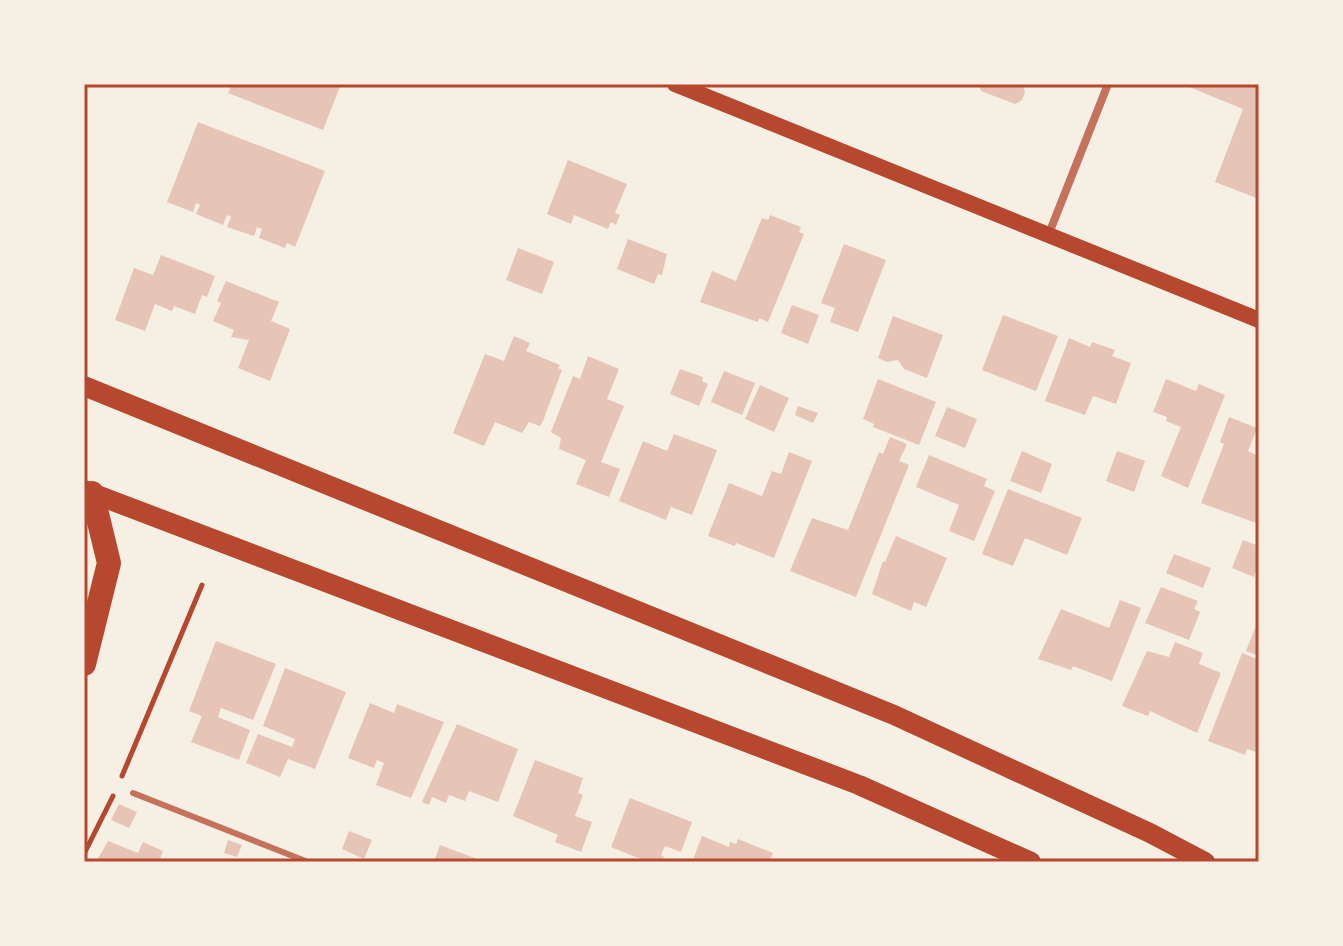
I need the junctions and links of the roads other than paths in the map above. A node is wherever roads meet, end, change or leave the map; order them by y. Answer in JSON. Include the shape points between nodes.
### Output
{"nodes":[{"id":1,"x":675,"y":84,"type":"edge"},
{"id":2,"x":1108,"y":84,"type":"edge"},
{"id":3,"x":1048,"y":236,"type":"junction"},
{"id":4,"x":1259,"y":320,"type":"edge"},
{"id":5,"x":84,"y":386,"type":"edge"},
{"id":6,"x":88,"y":491,"type":"edge"},
{"id":7,"x":84,"y":664,"type":"edge"},
{"id":8,"x":133,"y":793,"type":"dead end"},
{"id":9,"x":308,"y":862,"type":"edge"},
{"id":10,"x":1031,"y":862,"type":"edge"},
{"id":11,"x":1205,"y":862,"type":"edge"}],
"edges":[{"from":1,"to":3,"type":"main road"},
{"from":2,"to":3,"type":"street"},
{"from":3,"to":4,"type":"main road"},
{"from":5,"to":11,"type":"main road","via":[[894,715]]},
{"from":6,"to":7,"type":"highway","via":[[109,563]]},
{"from":6,"to":10,"type":"main road","via":[[859,785]]},
{"from":8,"to":9,"type":"lane"}]}
